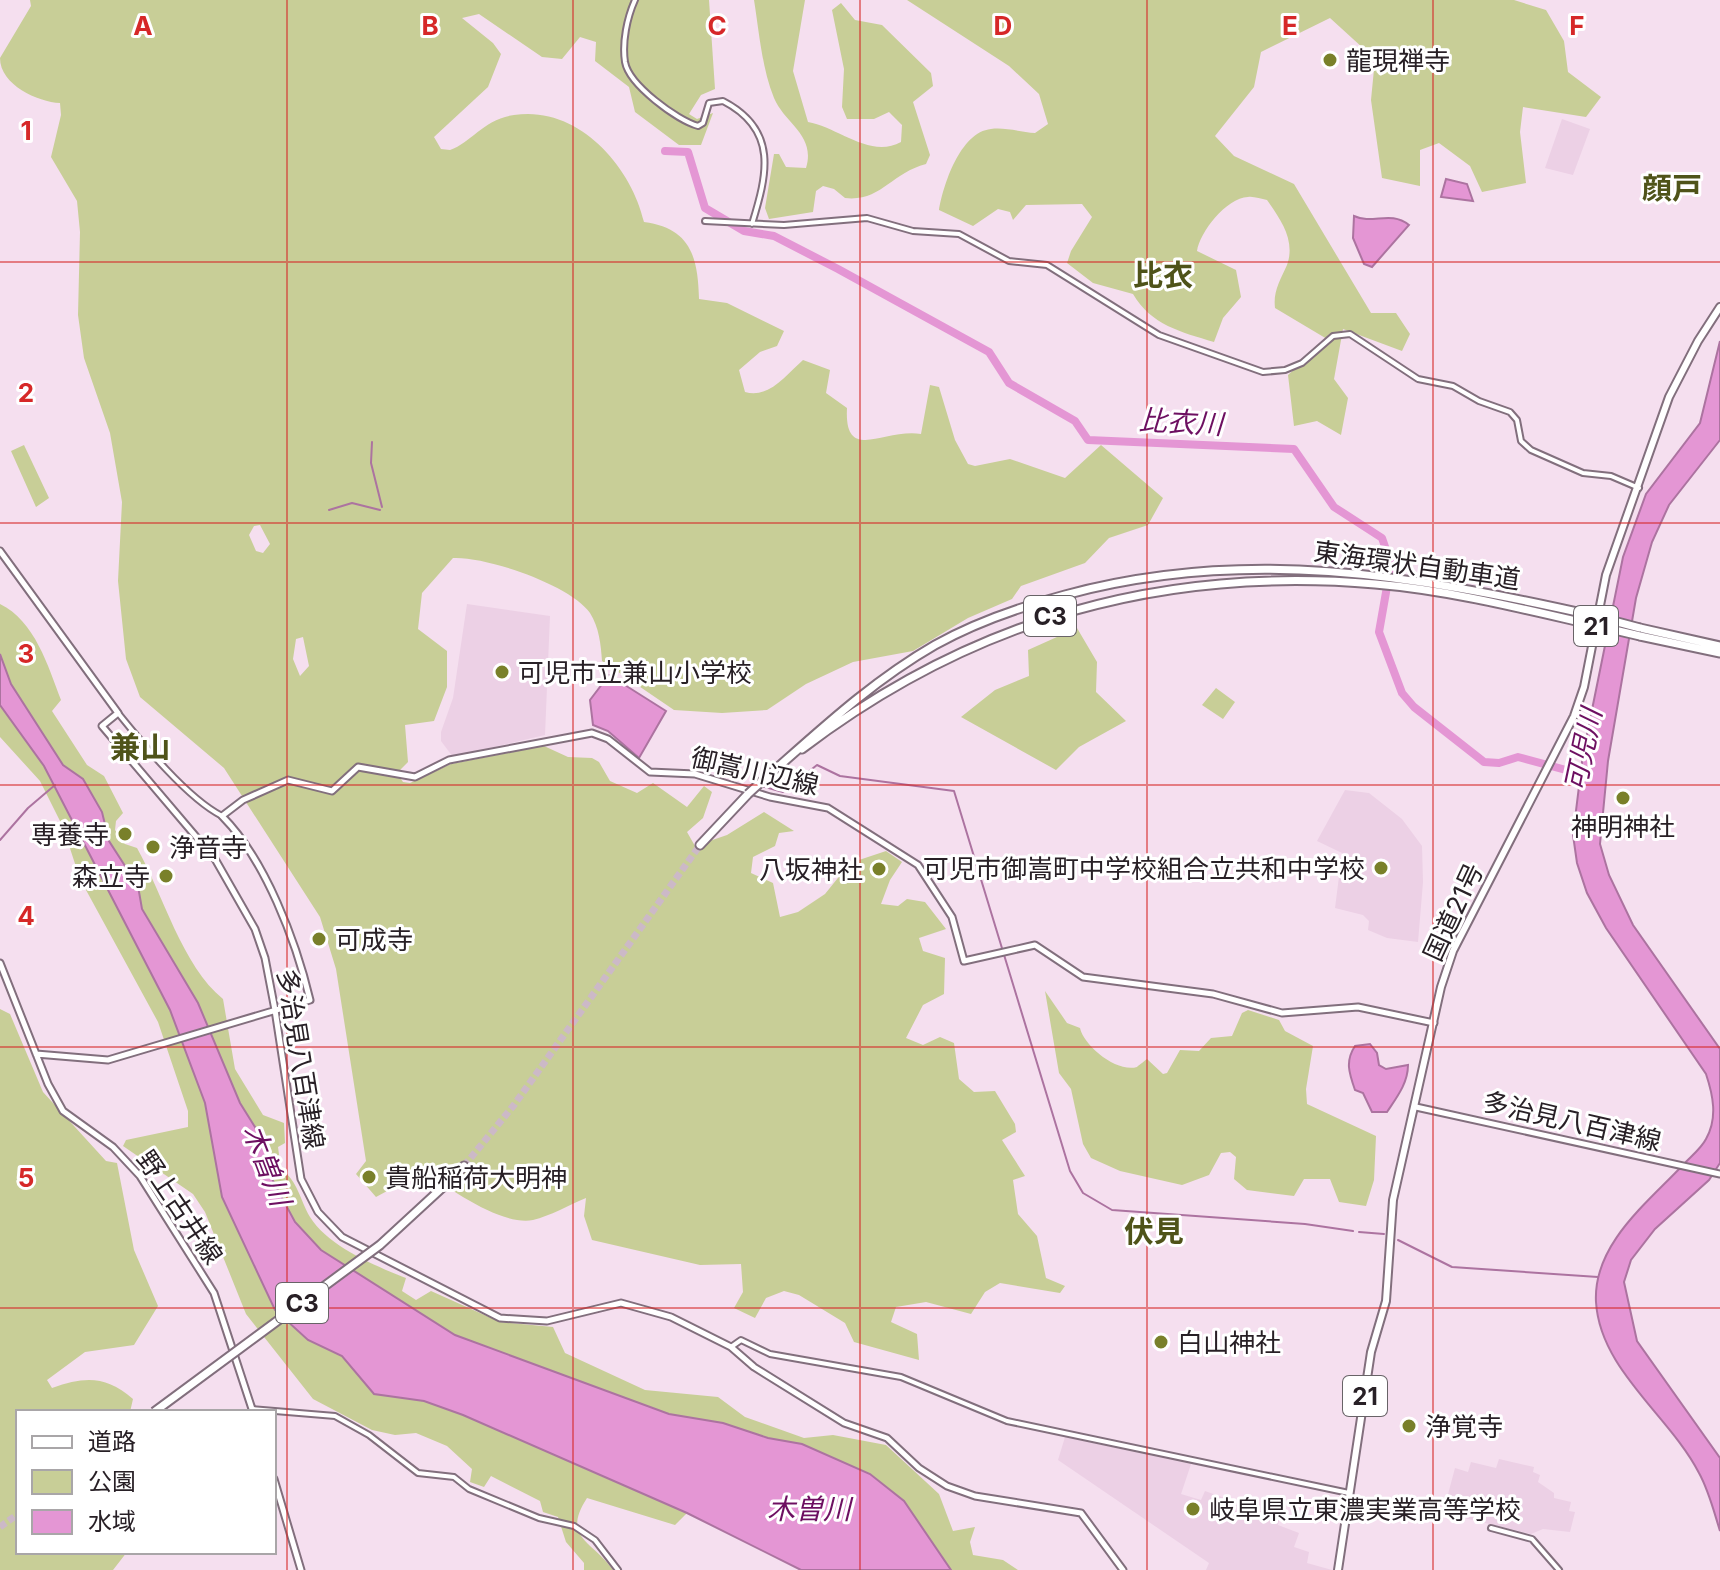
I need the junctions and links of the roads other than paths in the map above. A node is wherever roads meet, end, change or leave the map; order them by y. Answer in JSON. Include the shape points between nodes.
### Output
{"nodes":[{"id":1,"x":635,"y":0,"type":"edge"},
{"id":2,"x":705,"y":221,"type":"dead end"},
{"id":3,"x":752,"y":224,"type":"junction"},
{"id":4,"x":1720,"y":307,"type":"edge"},
{"id":5,"x":1639,"y":488,"type":"junction"},
{"id":6,"x":0,"y":551,"type":"edge"},
{"id":7,"x":1640,"y":632,"type":"junction"},
{"id":8,"x":1720,"y":646,"type":"edge"},
{"id":9,"x":1720,"y":653,"type":"edge"},
{"id":10,"x":118,"y":713,"type":"junction"},
{"id":11,"x":775,"y":770,"type":"junction"},
{"id":12,"x":222,"y":816,"type":"junction"},
{"id":13,"x":700,"y":845,"type":"tunnel mouth"},
{"id":14,"x":0,"y":963,"type":"edge"},
{"id":15,"x":275,"y":1010,"type":"junction"},
{"id":16,"x":1434,"y":1023,"type":"junction"},
{"id":17,"x":36,"y":1054,"type":"junction"},
{"id":18,"x":1416,"y":1107,"type":"junction"},
{"id":19,"x":464,"y":1166,"type":"tunnel mouth"},
{"id":20,"x":1718,"y":1174,"type":"edge"},
{"id":21,"x":731,"y":1347,"type":"junction"},
{"id":22,"x":157,"y":1410,"type":"edge"},
{"id":23,"x":252,"y":1410,"type":"edge"},
{"id":24,"x":276,"y":1412,"type":"edge"},
{"id":25,"x":276,"y":1486,"type":"edge"},
{"id":26,"x":1349,"y":1493,"type":"junction"},
{"id":27,"x":1491,"y":1528,"type":"dead end"},
{"id":28,"x":301,"y":1570,"type":"edge"},
{"id":29,"x":618,"y":1570,"type":"edge"},
{"id":30,"x":1123,"y":1570,"type":"edge"},
{"id":31,"x":1338,"y":1570,"type":"edge"},
{"id":32,"x":1559,"y":1570,"type":"edge"}],
"edges":[{"from":1,"to":3,"type":"street","via":[[625,63],[639,84],[682,121],[698,126],[709,103],[723,101],[740,111],[762,140],[765,176]]},
{"from":2,"to":3,"type":"street"},
{"from":3,"to":5,"type":"street","via":[[867,218],[913,231],[959,234],[1002,258],[1047,265],[1159,335],[1263,372],[1302,363],[1333,336],[1350,334],[1418,379],[1453,386],[1510,412],[1521,441],[1531,450],[1583,473],[1611,476]]},
{"from":4,"to":5,"type":"highway","name":"国道21号","number":"21","via":[[1676,379]]},
{"from":5,"to":16,"type":"highway","name":"国道21号","number":"21","via":[[1606,575],[1584,687],[1448,962]]},
{"from":6,"to":10,"type":"main road"},
{"from":7,"to":8,"type":"highway","name":"東海環状自動車道","number":"C3"},
{"from":7,"to":9,"type":"highway","name":"東海環状自動車道","number":"C3"},
{"from":7,"to":11,"type":"highway","name":"東海環状自動車道","number":"C3","bridge":true,"via":[[1377,584],[1242,581],[1120,598],[999,634],[882,693]]},
{"from":7,"to":11,"type":"highway","name":"東海環状自動車道","number":"C3","bridge":true,"via":[[1591,615],[1380,574],[1238,567],[1141,577],[1012,611],[962,631],[875,685]]},
{"from":10,"to":12,"type":"street","via":[[148,750]]},
{"from":10,"to":15,"type":"main road","name":"多治見八百津線","via":[[102,726],[236,891],[265,958]]},
{"from":11,"to":13,"type":"highway","name":"東海環状自動車道","number":"C3","bridge":true},
{"from":12,"to":15,"type":"main road","via":[[278,906],[300,960],[310,1000]]},
{"from":12,"to":16,"type":"main road","name":"御嵩川辺線","via":[[288,780],[332,791],[358,767],[415,777],[449,760],[592,733],[650,772],[695,774],[844,815],[918,865],[952,917],[964,961],[1035,945],[1083,977],[1213,994],[1282,1013],[1358,1007]]},
{"from":14,"to":17,"type":"main road","name":"野上古井線"},
{"from":15,"to":17,"type":"main road","via":[[108,1060]]},
{"from":15,"to":21,"type":"main road","name":"多治見八百津線","via":[[301,1179],[318,1212],[342,1237],[500,1318],[547,1321],[629,1303]]},
{"from":16,"to":18,"type":"highway","name":"国道21号","number":"21"},
{"from":17,"to":23,"type":"main road","name":"野上古井線","via":[[63,1111],[113,1147],[168,1215],[219,1305]]},
{"from":18,"to":20,"type":"main road","name":"多治見八百津線"},
{"from":18,"to":26,"type":"highway","name":"国道21号","number":"21","via":[[1393,1200],[1386,1301],[1371,1352]]},
{"from":19,"to":22,"type":"highway","number":"C3","bridge":true,"via":[[380,1245]]},
{"from":21,"to":26,"type":"street","via":[[741,1340],[770,1354],[871,1369],[1007,1421]]},
{"from":21,"to":30,"type":"main road","name":"多治見八百津線","via":[[806,1402],[853,1428],[891,1441],[947,1486],[975,1496],[1081,1513]]},
{"from":24,"to":29,"type":"street","via":[[335,1416],[418,1473],[454,1477],[469,1489],[539,1518],[574,1526],[595,1540]]},
{"from":25,"to":28,"type":"main road"},
{"from":26,"to":31,"type":"highway","name":"国道21号","number":"21"},
{"from":27,"to":32,"type":"street","via":[[1532,1539]]}]}
